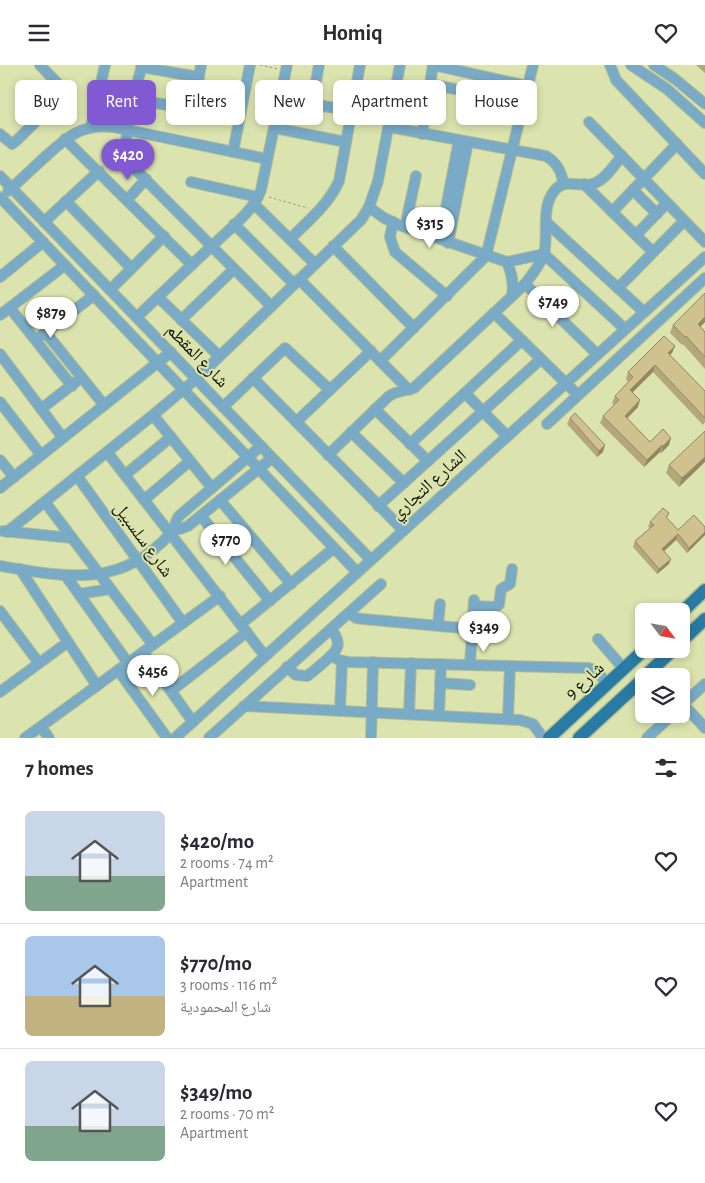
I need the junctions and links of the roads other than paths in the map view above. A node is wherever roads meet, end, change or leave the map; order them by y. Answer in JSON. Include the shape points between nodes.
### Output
{"nodes":[{"id":1,"x":40,"y":65,"type":"edge"},
{"id":2,"x":105,"y":65,"type":"edge"},
{"id":3,"x":201,"y":65,"type":"edge"},
{"id":4,"x":250,"y":65,"type":"edge"},
{"id":5,"x":319,"y":65,"type":"edge"},
{"id":6,"x":360,"y":65,"type":"edge"},
{"id":7,"x":400,"y":65,"type":"edge"},
{"id":8,"x":433,"y":65,"type":"edge"},
{"id":9,"x":533,"y":65,"type":"edge"},
{"id":10,"x":610,"y":65,"type":"edge"},
{"id":11,"x":630,"y":65,"type":"edge"},
{"id":12,"x":654,"y":65,"type":"edge"},
{"id":13,"x":141,"y":66,"type":"edge"},
{"id":14,"x":199,"y":77,"type":"junction"},
{"id":15,"x":138,"y":80,"type":"edge"},
{"id":16,"x":198,"y":80,"type":"edge"},
{"id":17,"x":316,"y":80,"type":"edge"},
{"id":18,"x":356,"y":80,"type":"edge"},
{"id":19,"x":431,"y":80,"type":"edge"},
{"id":20,"x":501,"y":80,"type":"edge"},
{"id":21,"x":529,"y":80,"type":"edge"},
{"id":22,"x":245,"y":89,"type":"edge"},
{"id":23,"x":705,"y":104,"type":"edge"},
{"id":24,"x":589,"y":122,"type":"dead end"},
{"id":25,"x":705,"y":123,"type":"edge"},
{"id":26,"x":129,"y":125,"type":"edge"},
{"id":27,"x":238,"y":125,"type":"edge"},
{"id":28,"x":275,"y":125,"type":"edge"},
{"id":29,"x":349,"y":125,"type":"edge"},
{"id":30,"x":423,"y":125,"type":"edge"},
{"id":31,"x":519,"y":125,"type":"edge"},
{"id":32,"x":91,"y":127,"type":"junction"},
{"id":33,"x":388,"y":127,"type":"junction"},
{"id":34,"x":274,"y":128,"type":"junction"},
{"id":35,"x":128,"y":130,"type":"junction"},
{"id":36,"x":422,"y":133,"type":"junction"},
{"id":37,"x":0,"y":134,"type":"edge"},
{"id":38,"x":65,"y":139,"type":"junction"},
{"id":39,"x":464,"y":141,"type":"junction"},
{"id":40,"x":346,"y":142,"type":"junction"},
{"id":41,"x":677,"y":144,"type":"junction"},
{"id":42,"x":513,"y":151,"type":"junction"},
{"id":43,"x":233,"y":152,"type":"junction"},
{"id":44,"x":622,"y":156,"type":"junction"},
{"id":45,"x":267,"y":159,"type":"junction"},
{"id":46,"x":99,"y":171,"type":"junction"},
{"id":47,"x":705,"y":174,"type":"edge"},
{"id":48,"x":0,"y":176,"type":"edge"},
{"id":49,"x":416,"y":176,"type":"dead end"},
{"id":50,"x":146,"y":179,"type":"junction"},
{"id":51,"x":644,"y":179,"type":"junction"},
{"id":52,"x":191,"y":182,"type":"dead end"},
{"id":53,"x":563,"y":184,"type":"junction"},
{"id":54,"x":584,"y":184,"type":"junction"},
{"id":55,"x":12,"y":188,"type":"junction"},
{"id":56,"x":632,"y":190,"type":"junction"},
{"id":57,"x":0,"y":198,"type":"edge"},
{"id":58,"x":257,"y":198,"type":"junction"},
{"id":59,"x":127,"y":200,"type":"junction"},
{"id":60,"x":66,"y":201,"type":"junction"},
{"id":61,"x":667,"y":203,"type":"junction"},
{"id":62,"x":369,"y":207,"type":"junction"},
{"id":63,"x":612,"y":212,"type":"junction"},
{"id":64,"x":657,"y":214,"type":"junction"},
{"id":65,"x":684,"y":221,"type":"junction"},
{"id":66,"x":44,"y":222,"type":"junction"},
{"id":67,"x":392,"y":222,"type":"junction"},
{"id":68,"x":546,"y":222,"type":"junction"},
{"id":69,"x":234,"y":224,"type":"junction"},
{"id":70,"x":405,"y":227,"type":"junction"},
{"id":71,"x":636,"y":235,"type":"junction"},
{"id":72,"x":164,"y":236,"type":"junction"},
{"id":73,"x":290,"y":239,"type":"junction"},
{"id":74,"x":444,"y":241,"type":"junction"},
{"id":75,"x":43,"y":242,"type":"junction"},
{"id":76,"x":705,"y":242,"type":"edge"},
{"id":77,"x":211,"y":246,"type":"junction"},
{"id":78,"x":333,"y":246,"type":"junction"},
{"id":79,"x":654,"y":252,"type":"junction"},
{"id":80,"x":544,"y":254,"type":"junction"},
{"id":81,"x":486,"y":256,"type":"junction"},
{"id":82,"x":705,"y":257,"type":"edge"},
{"id":83,"x":507,"y":263,"type":"junction"},
{"id":84,"x":315,"y":264,"type":"junction"},
{"id":85,"x":65,"y":265,"type":"junction"},
{"id":86,"x":192,"y":265,"type":"junction"},
{"id":87,"x":131,"y":268,"type":"junction"},
{"id":88,"x":234,"y":269,"type":"junction"},
{"id":89,"x":1,"y":274,"type":"edge"},
{"id":90,"x":705,"y":278,"type":"edge"},
{"id":91,"x":297,"y":282,"type":"junction"},
{"id":92,"x":525,"y":284,"type":"junction"},
{"id":93,"x":618,"y":289,"type":"junction"},
{"id":94,"x":110,"y":290,"type":"junction"},
{"id":95,"x":94,"y":295,"type":"junction"},
{"id":96,"x":512,"y":295,"type":"junction"},
{"id":97,"x":447,"y":296,"type":"junction"},
{"id":98,"x":158,"y":297,"type":"junction"},
{"id":99,"x":271,"y":306,"type":"junction"},
{"id":100,"x":10,"y":308,"type":"junction"},
{"id":101,"x":644,"y":312,"type":"junction"},
{"id":102,"x":494,"y":313,"type":"junction"},
{"id":103,"x":0,"y":315,"type":"edge"},
{"id":104,"x":137,"y":317,"type":"junction"},
{"id":105,"x":181,"y":319,"type":"junction"},
{"id":106,"x":414,"y":328,"type":"junction"},
{"id":107,"x":625,"y":329,"type":"junction"},
{"id":108,"x":46,"y":333,"type":"junction"},
{"id":109,"x":36,"y":340,"type":"junction"},
{"id":110,"x":522,"y":340,"type":"junction"},
{"id":111,"x":371,"y":351,"type":"junction"},
{"id":112,"x":170,"y":352,"type":"junction"},
{"id":113,"x":597,"y":354,"type":"junction"},
{"id":114,"x":219,"y":356,"type":"junction"},
{"id":115,"x":541,"y":359,"type":"junction"},
{"id":116,"x":2,"y":360,"type":"edge"},
{"id":117,"x":380,"y":361,"type":"junction"},
{"id":118,"x":158,"y":363,"type":"junction"},
{"id":119,"x":82,"y":378,"type":"junction"},
{"id":120,"x":253,"y":378,"type":"junction"},
{"id":121,"x":196,"y":379,"type":"junction"},
{"id":122,"x":566,"y":382,"type":"junction"},
{"id":123,"x":72,"y":385,"type":"junction"},
{"id":124,"x":183,"y":389,"type":"junction"},
{"id":125,"x":330,"y":390,"type":"junction"},
{"id":126,"x":409,"y":390,"type":"junction"},
{"id":127,"x":464,"y":393,"type":"junction"},
{"id":128,"x":578,"y":395,"type":"junction"},
{"id":129,"x":0,"y":402,"type":"edge"},
{"id":130,"x":104,"y":405,"type":"junction"},
{"id":131,"x":223,"y":407,"type":"junction"},
{"id":132,"x":41,"y":409,"type":"junction"},
{"id":133,"x":374,"y":409,"type":"junction"},
{"id":134,"x":483,"y":412,"type":"junction"},
{"id":135,"x":153,"y":415,"type":"junction"},
{"id":136,"x":296,"y":422,"type":"junction"},
{"id":137,"x":547,"y":424,"type":"dead end"},
{"id":138,"x":351,"y":432,"type":"junction"},
{"id":139,"x":507,"y":436,"type":"junction"},
{"id":140,"x":171,"y":437,"type":"junction"},
{"id":141,"x":63,"y":438,"type":"junction"},
{"id":142,"x":410,"y":444,"type":"junction"},
{"id":143,"x":261,"y":446,"type":"junction"},
{"id":144,"x":107,"y":452,"type":"junction"},
{"id":145,"x":41,"y":455,"type":"junction"},
{"id":146,"x":328,"y":455,"type":"junction"},
{"id":147,"x":248,"y":457,"type":"junction"},
{"id":148,"x":272,"y":458,"type":"junction"},
{"id":149,"x":0,"y":460,"type":"edge"},
{"id":150,"x":190,"y":461,"type":"junction"},
{"id":151,"x":428,"y":461,"type":"junction"},
{"id":152,"x":259,"y":469,"type":"junction"},
{"id":153,"x":125,"y":475,"type":"junction"},
{"id":154,"x":77,"y":476,"type":"junction"},
{"id":155,"x":14,"y":477,"type":"junction"},
{"id":156,"x":404,"y":483,"type":"junction"},
{"id":157,"x":0,"y":488,"type":"edge"},
{"id":158,"x":212,"y":488,"type":"junction"},
{"id":159,"x":144,"y":500,"type":"junction"},
{"id":160,"x":220,"y":500,"type":"junction"},
{"id":161,"x":45,"y":502,"type":"junction"},
{"id":162,"x":378,"y":506,"type":"junction"},
{"id":163,"x":201,"y":516,"type":"junction"},
{"id":164,"x":3,"y":531,"type":"edge"},
{"id":165,"x":172,"y":531,"type":"junction"},
{"id":166,"x":403,"y":531,"type":"junction"},
{"id":167,"x":72,"y":538,"type":"junction"},
{"id":168,"x":334,"y":548,"type":"junction"},
{"id":169,"x":138,"y":560,"type":"junction"},
{"id":170,"x":371,"y":560,"type":"junction"},
{"id":171,"x":0,"y":566,"type":"edge"},
{"id":172,"x":20,"y":569,"type":"junction"},
{"id":173,"x":512,"y":569,"type":"dead end"},
{"id":174,"x":357,"y":572,"type":"junction"},
{"id":175,"x":99,"y":574,"type":"junction"},
{"id":176,"x":66,"y":576,"type":"junction"},
{"id":177,"x":291,"y":583,"type":"junction"},
{"id":178,"x":381,"y":584,"type":"dead end"},
{"id":179,"x":110,"y":589,"type":"junction"},
{"id":180,"x":705,"y":590,"type":"edge"},
{"id":181,"x":79,"y":594,"type":"junction"},
{"id":182,"x":220,"y":596,"type":"junction"},
{"id":183,"x":270,"y":601,"type":"junction"},
{"id":184,"x":440,"y":604,"type":"dead end"},
{"id":185,"x":690,"y":604,"type":"edge"},
{"id":186,"x":0,"y":611,"type":"edge"},
{"id":187,"x":349,"y":613,"type":"junction"},
{"id":188,"x":705,"y":619,"type":"edge"},
{"id":189,"x":183,"y":623,"type":"junction"},
{"id":190,"x":438,"y":626,"type":"junction"},
{"id":191,"x":244,"y":628,"type":"junction"},
{"id":192,"x":331,"y":629,"type":"junction"},
{"id":193,"x":472,"y":629,"type":"junction"},
{"id":194,"x":690,"y":633,"type":"edge"},
{"id":195,"x":598,"y":639,"type":"dead end"},
{"id":196,"x":68,"y":642,"type":"junction"},
{"id":197,"x":153,"y":645,"type":"junction"},
{"id":198,"x":143,"y":652,"type":"junction"},
{"id":199,"x":266,"y":655,"type":"junction"},
{"id":200,"x":331,"y":656,"type":"junction"},
{"id":201,"x":636,"y":658,"type":"edge"},
{"id":202,"x":666,"y":658,"type":"edge"},
{"id":203,"x":342,"y":661,"type":"junction"},
{"id":204,"x":373,"y":662,"type":"junction"},
{"id":205,"x":39,"y":663,"type":"junction"},
{"id":206,"x":128,"y":663,"type":"junction"},
{"id":207,"x":411,"y":663,"type":"junction"},
{"id":208,"x":442,"y":664,"type":"junction"},
{"id":209,"x":470,"y":665,"type":"junction"},
{"id":210,"x":510,"y":666,"type":"junction"},
{"id":211,"x":287,"y":667,"type":"junction"},
{"id":212,"x":656,"y":668,"type":"edge"},
{"id":213,"x":624,"y":669,"type":"junction"},
{"id":214,"x":118,"y":670,"type":"junction"},
{"id":215,"x":440,"y":683,"type":"junction"},
{"id":216,"x":705,"y":683,"type":"edge"},
{"id":217,"x":97,"y":685,"type":"junction"},
{"id":218,"x":470,"y":685,"type":"dead end"},
{"id":219,"x":2,"y":686,"type":"edge"},
{"id":220,"x":606,"y":686,"type":"junction"},
{"id":221,"x":635,"y":689,"type":"edge"},
{"id":222,"x":172,"y":691,"type":"junction"},
{"id":223,"x":690,"y":697,"type":"edge"},
{"id":224,"x":244,"y":706,"type":"junction"},
{"id":225,"x":340,"y":711,"type":"junction"},
{"id":226,"x":372,"y":712,"type":"junction"},
{"id":227,"x":690,"y":713,"type":"edge"},
{"id":228,"x":409,"y":714,"type":"junction"},
{"id":229,"x":439,"y":715,"type":"junction"},
{"id":230,"x":508,"y":719,"type":"junction"},
{"id":231,"x":193,"y":722,"type":"junction"},
{"id":232,"x":661,"y":723,"type":"edge"},
{"id":233,"x":40,"y":727,"type":"junction"},
{"id":234,"x":705,"y":728,"type":"edge"},
{"id":235,"x":650,"y":737,"type":"edge"},
{"id":236,"x":25,"y":738,"type":"edge"},
{"id":237,"x":49,"y":738,"type":"edge"},
{"id":238,"x":167,"y":738,"type":"edge"},
{"id":239,"x":175,"y":738,"type":"edge"},
{"id":240,"x":209,"y":738,"type":"edge"},
{"id":241,"x":371,"y":738,"type":"edge"},
{"id":242,"x":543,"y":738,"type":"edge"},
{"id":243,"x":549,"y":738,"type":"edge"},
{"id":244,"x":580,"y":738,"type":"edge"}],
"edges":[{"from":1,"to":37,"type":"street","via":[[61,87],[62,96],[12,144]]},
{"from":2,"to":32,"type":"street"},
{"from":3,"to":14,"type":"street"},
{"from":4,"to":22,"type":"street"},
{"from":5,"to":17,"type":"street"},
{"from":6,"to":18,"type":"street"},
{"from":7,"to":33,"type":"street"},
{"from":8,"to":19,"type":"street"},
{"from":8,"to":20,"type":"street"},
{"from":9,"to":21,"type":"street"},
{"from":10,"to":41,"type":"street","via":[[616,80]]},
{"from":11,"to":25,"type":"street","via":[[667,89]]},
{"from":12,"to":23,"type":"street"},
{"from":13,"to":14,"type":"street"},
{"from":13,"to":15,"type":"street"},
{"from":14,"to":16,"type":"street"},
{"from":24,"to":44,"type":"street"},
{"from":26,"to":35,"type":"street"},
{"from":27,"to":43,"type":"street"},
{"from":28,"to":34,"type":"street"},
{"from":29,"to":40,"type":"street"},
{"from":30,"to":36,"type":"street"},
{"from":31,"to":42,"type":"street"},
{"from":32,"to":35,"type":"street"},
{"from":32,"to":38,"type":"street"},
{"from":33,"to":36,"type":"street"},
{"from":33,"to":62,"type":"street","via":[[378,181]]},
{"from":34,"to":40,"type":"street"},
{"from":34,"to":45,"type":"street"},
{"from":35,"to":43,"type":"street"},
{"from":35,"to":50,"type":"street","via":[[126,145],[129,159]]},
{"from":36,"to":39,"type":"street"},
{"from":38,"to":46,"type":"street"},
{"from":38,"to":55,"type":"street"},
{"from":39,"to":42,"type":"street"},
{"from":39,"to":74,"type":"street"},
{"from":40,"to":73,"type":"street","via":[[334,192]]},
{"from":41,"to":47,"type":"street"},
{"from":41,"to":51,"type":"street"},
{"from":42,"to":53,"type":"street","via":[[553,161],[559,167]]},
{"from":42,"to":81,"type":"street"},
{"from":43,"to":45,"type":"street"},
{"from":44,"to":51,"type":"street"},
{"from":44,"to":54,"type":"street","via":[[602,180]]},
{"from":45,"to":58,"type":"street"},
{"from":46,"to":59,"type":"street"},
{"from":46,"to":60,"type":"street"},
{"from":48,"to":55,"type":"street","name":"شارع المقطم"},
{"from":49,"to":70,"type":"street"},
{"from":50,"to":59,"type":"street"},
{"from":50,"to":77,"type":"street"},
{"from":51,"to":56,"type":"street"},
{"from":51,"to":61,"type":"street"},
{"from":52,"to":58,"type":"street"},
{"from":53,"to":54,"type":"street"},
{"from":53,"to":68,"type":"street","via":[[551,196]]},
{"from":54,"to":63,"type":"street"},
{"from":55,"to":57,"type":"street"},
{"from":55,"to":66,"type":"street","name":"شارع المقطم"},
{"from":56,"to":63,"type":"street"},
{"from":56,"to":64,"type":"street"},
{"from":57,"to":75,"type":"street","name":"شارع المقطم"},
{"from":58,"to":69,"type":"street"},
{"from":58,"to":73,"type":"street"},
{"from":59,"to":72,"type":"street"},
{"from":60,"to":66,"type":"street"},
{"from":60,"to":87,"type":"street"},
{"from":61,"to":64,"type":"street"},
{"from":61,"to":65,"type":"street"},
{"from":62,"to":67,"type":"street"},
{"from":62,"to":78,"type":"street","via":[[361,220]]},
{"from":63,"to":71,"type":"street"},
{"from":64,"to":71,"type":"street"},
{"from":65,"to":76,"type":"street"},
{"from":65,"to":79,"type":"street"},
{"from":66,"to":94,"type":"street","name":"شارع المقطم"},
{"from":67,"to":70,"type":"street"},
{"from":67,"to":97,"type":"street","via":[[390,237],[395,252]]},
{"from":68,"to":80,"type":"street"},
{"from":68,"to":93,"type":"street"},
{"from":69,"to":77,"type":"street"},
{"from":69,"to":91,"type":"street"},
{"from":70,"to":74,"type":"street"},
{"from":71,"to":79,"type":"street"},
{"from":72,"to":86,"type":"street"},
{"from":72,"to":87,"type":"street"},
{"from":73,"to":84,"type":"street"},
{"from":74,"to":81,"type":"street"},
{"from":75,"to":85,"type":"street","name":"شارع المقطم"},
{"from":75,"to":89,"type":"street"},
{"from":77,"to":86,"type":"street"},
{"from":77,"to":88,"type":"street"},
{"from":78,"to":84,"type":"street"},
{"from":78,"to":106,"type":"street"},
{"from":79,"to":93,"type":"street"},
{"from":80,"to":83,"type":"street"},
{"from":80,"to":92,"type":"street"},
{"from":80,"to":107,"type":"street"},
{"from":81,"to":83,"type":"street"},
{"from":81,"to":97,"type":"street"},
{"from":82,"to":101,"type":"street","name":"الشارع التجاري"},
{"from":83,"to":96,"type":"street","via":[[514,285]]},
{"from":84,"to":91,"type":"street"},
{"from":85,"to":95,"type":"street","name":"شارع المقطم"},
{"from":85,"to":100,"type":"street"},
{"from":86,"to":98,"type":"street"},
{"from":87,"to":94,"type":"street"},
{"from":88,"to":99,"type":"street"},
{"from":88,"to":105,"type":"street"},
{"from":90,"to":128,"type":"street"},
{"from":91,"to":99,"type":"street"},
{"from":91,"to":111,"type":"street"},
{"from":92,"to":96,"type":"street"},
{"from":92,"to":113,"type":"street"},
{"from":93,"to":101,"type":"street"},
{"from":94,"to":104,"type":"street","name":"شارع المقطم"},
{"from":95,"to":108,"type":"street"},
{"from":95,"to":118,"type":"street","name":"شارع المقطم"},
{"from":96,"to":102,"type":"street"},
{"from":97,"to":106,"type":"street"},
{"from":98,"to":104,"type":"street"},
{"from":98,"to":105,"type":"street"},
{"from":99,"to":114,"type":"street"},
{"from":100,"to":103,"type":"street"},
{"from":100,"to":109,"type":"street"},
{"from":101,"to":107,"type":"street","name":"الشارع التجاري"},
{"from":102,"to":110,"type":"street"},
{"from":102,"to":126,"type":"street"},
{"from":104,"to":112,"type":"street","name":"شارع المقطم"},
{"from":105,"to":114,"type":"street"},
{"from":106,"to":117,"type":"street"},
{"from":107,"to":113,"type":"street","name":"الشارع التجاري"},
{"from":108,"to":109,"type":"street"},
{"from":108,"to":119,"type":"street"},
{"from":109,"to":123,"type":"street"},
{"from":110,"to":115,"type":"street"},
{"from":110,"to":127,"type":"street"},
{"from":111,"to":117,"type":"street"},
{"from":111,"to":125,"type":"street"},
{"from":112,"to":118,"type":"street"},
{"from":112,"to":121,"type":"street","name":"شارع المقطم"},
{"from":113,"to":122,"type":"street","name":"الشارع التجاري"},
{"from":114,"to":121,"type":"street"},
{"from":115,"to":122,"type":"street"},
{"from":115,"to":134,"type":"street"},
{"from":116,"to":132,"type":"street"},
{"from":117,"to":126,"type":"street"},
{"from":118,"to":124,"type":"street","name":"شارع المقطم"},
{"from":118,"to":130,"type":"street"},
{"from":119,"to":123,"type":"street"},
{"from":119,"to":130,"type":"street"},
{"from":120,"to":125,"type":"street","via":[[285,348]]},
{"from":120,"to":131,"type":"street"},
{"from":120,"to":136,"type":"street"},
{"from":121,"to":124,"type":"street"},
{"from":121,"to":131,"type":"street","name":"شارع المقطم"},
{"from":122,"to":128,"type":"street"},
{"from":122,"to":139,"type":"street","name":"الشارع التجاري"},
{"from":123,"to":132,"type":"street"},
{"from":124,"to":135,"type":"street"},
{"from":124,"to":147,"type":"street","name":"شارع المقطم"},
{"from":125,"to":136,"type":"street"},
{"from":126,"to":133,"type":"street","via":[[395,393]]},
{"from":127,"to":134,"type":"street"},
{"from":127,"to":142,"type":"street"},
{"from":128,"to":137,"type":"street"},
{"from":129,"to":145,"type":"street"},
{"from":130,"to":141,"type":"street"},
{"from":131,"to":143,"type":"street","name":"شارع المقطم"},
{"from":132,"to":141,"type":"street"},
{"from":133,"to":138,"type":"street"},
{"from":133,"to":142,"type":"street"},
{"from":134,"to":139,"type":"street"},
{"from":134,"to":151,"type":"street"},
{"from":135,"to":140,"type":"street"},
{"from":135,"to":144,"type":"street"},
{"from":136,"to":146,"type":"street"},
{"from":138,"to":146,"type":"street"},
{"from":138,"to":156,"type":"street"},
{"from":139,"to":166,"type":"street","name":"الشارع التجاري"},
{"from":140,"to":150,"type":"street"},
{"from":140,"to":153,"type":"street"},
{"from":141,"to":145,"type":"street"},
{"from":142,"to":151,"type":"street"},
{"from":143,"to":147,"type":"street"},
{"from":143,"to":148,"type":"street","name":"شارع المقطم"},
{"from":144,"to":153,"type":"street"},
{"from":144,"to":154,"type":"street"},
{"from":145,"to":155,"type":"street"},
{"from":146,"to":162,"type":"street"},
{"from":147,"to":152,"type":"street","name":"شارع المقطم"},
{"from":147,"to":158,"type":"street"},
{"from":148,"to":152,"type":"street"},
{"from":148,"to":170,"type":"street","name":"شارع المقطم"},
{"from":149,"to":155,"type":"street"},
{"from":150,"to":158,"type":"street"},
{"from":150,"to":159,"type":"street"},
{"from":151,"to":156,"type":"street"},
{"from":152,"to":160,"type":"street"},
{"from":152,"to":168,"type":"street","name":"شارع المقطم"},
{"from":153,"to":159,"type":"street"},
{"from":154,"to":161,"type":"street"},
{"from":154,"to":169,"type":"street","name":"شارع سلسبيل"},
{"from":155,"to":157,"type":"street"},
{"from":156,"to":162,"type":"street"},
{"from":158,"to":165,"type":"street","via":[[179,516]]},
{"from":159,"to":165,"type":"street"},
{"from":160,"to":163,"type":"street"},
{"from":160,"to":177,"type":"street"},
{"from":161,"to":164,"type":"street"},
{"from":161,"to":167,"type":"street"},
{"from":162,"to":166,"type":"street"},
{"from":163,"to":165,"type":"street","via":[[186,528]]},
{"from":163,"to":183,"type":"street"},
{"from":164,"to":167,"type":"street"},
{"from":165,"to":169,"type":"street"},
{"from":165,"to":182,"type":"street"},
{"from":166,"to":170,"type":"street","name":"الشارع التجاري"},
{"from":167,"to":175,"type":"street"},
{"from":168,"to":174,"type":"street","name":"شارع المقطم"},
{"from":168,"to":177,"type":"street"},
{"from":169,"to":175,"type":"street"},
{"from":169,"to":189,"type":"street","name":"شارع سلسبيل"},
{"from":170,"to":174,"type":"street","name":"الشارع التجاري"},
{"from":171,"to":172,"type":"street"},
{"from":172,"to":176,"type":"street"},
{"from":172,"to":196,"type":"street"},
{"from":173,"to":193,"type":"street","via":[[510,585],[500,589],[499,605],[474,603]]},
{"from":174,"to":199,"type":"street","name":"الشارع التجاري"},
{"from":175,"to":176,"type":"street"},
{"from":175,"to":179,"type":"street"},
{"from":176,"to":181,"type":"street"},
{"from":177,"to":183,"type":"street"},
{"from":178,"to":187,"type":"street"},
{"from":179,"to":181,"type":"street"},
{"from":179,"to":197,"type":"street"},
{"from":180,"to":185,"type":"main road"},
{"from":181,"to":206,"type":"street"},
{"from":182,"to":189,"type":"street"},
{"from":182,"to":191,"type":"street"},
{"from":183,"to":191,"type":"street"},
{"from":184,"to":190,"type":"street"},
{"from":186,"to":205,"type":"street"},
{"from":187,"to":190,"type":"street","via":[[359,619]]},
{"from":187,"to":192,"type":"street"},
{"from":188,"to":194,"type":"main road"},
{"from":189,"to":197,"type":"street"},
{"from":190,"to":193,"type":"street"},
{"from":191,"to":199,"type":"street"},
{"from":191,"to":222,"type":"street"},
{"from":192,"to":200,"type":"street","via":[[338,644]]},
{"from":192,"to":211,"type":"street"},
{"from":193,"to":209,"type":"street"},
{"from":195,"to":213,"type":"street"},
{"from":196,"to":205,"type":"street"},
{"from":196,"to":217,"type":"street"},
{"from":197,"to":198,"type":"street"},
{"from":198,"to":206,"type":"street"},
{"from":198,"to":222,"type":"street"},
{"from":199,"to":231,"type":"street","name":"الشارع التجاري"},
{"from":200,"to":203,"type":"street"},
{"from":200,"to":211,"type":"street","via":[[304,676],[296,675]]},
{"from":201,"to":213,"type":"main road","name":"شارع 9"},
{"from":202,"to":212,"type":"main road"},
{"from":203,"to":204,"type":"street"},
{"from":203,"to":225,"type":"street"},
{"from":204,"to":207,"type":"street"},
{"from":204,"to":226,"type":"street"},
{"from":205,"to":219,"type":"street"},
{"from":206,"to":214,"type":"street"},
{"from":207,"to":208,"type":"street"},
{"from":207,"to":228,"type":"street"},
{"from":208,"to":209,"type":"street"},
{"from":208,"to":215,"type":"street"},
{"from":209,"to":210,"type":"street"},
{"from":210,"to":220,"type":"street","via":[[593,669],[601,675]]},
{"from":210,"to":230,"type":"street"},
{"from":211,"to":224,"type":"street"},
{"from":213,"to":220,"type":"main road","name":"شارع 9"},
{"from":214,"to":217,"type":"street"},
{"from":214,"to":238,"type":"street"},
{"from":215,"to":218,"type":"street"},
{"from":215,"to":229,"type":"street"},
{"from":216,"to":223,"type":"street"},
{"from":217,"to":233,"type":"street"},
{"from":220,"to":243,"type":"main road","name":"شارع 9"},
{"from":221,"to":244,"type":"main road"},
{"from":222,"to":231,"type":"street"},
{"from":224,"to":225,"type":"street"},
{"from":224,"to":240,"type":"street"},
{"from":225,"to":226,"type":"street"},
{"from":226,"to":228,"type":"street"},
{"from":226,"to":241,"type":"street"},
{"from":227,"to":234,"type":"street"},
{"from":228,"to":229,"type":"street"},
{"from":229,"to":230,"type":"street"},
{"from":230,"to":242,"type":"street","via":[[529,722]]},
{"from":231,"to":239,"type":"street","name":"الشارع التجاري"},
{"from":232,"to":235,"type":"street"},
{"from":233,"to":236,"type":"street"},
{"from":233,"to":237,"type":"street"}]}
